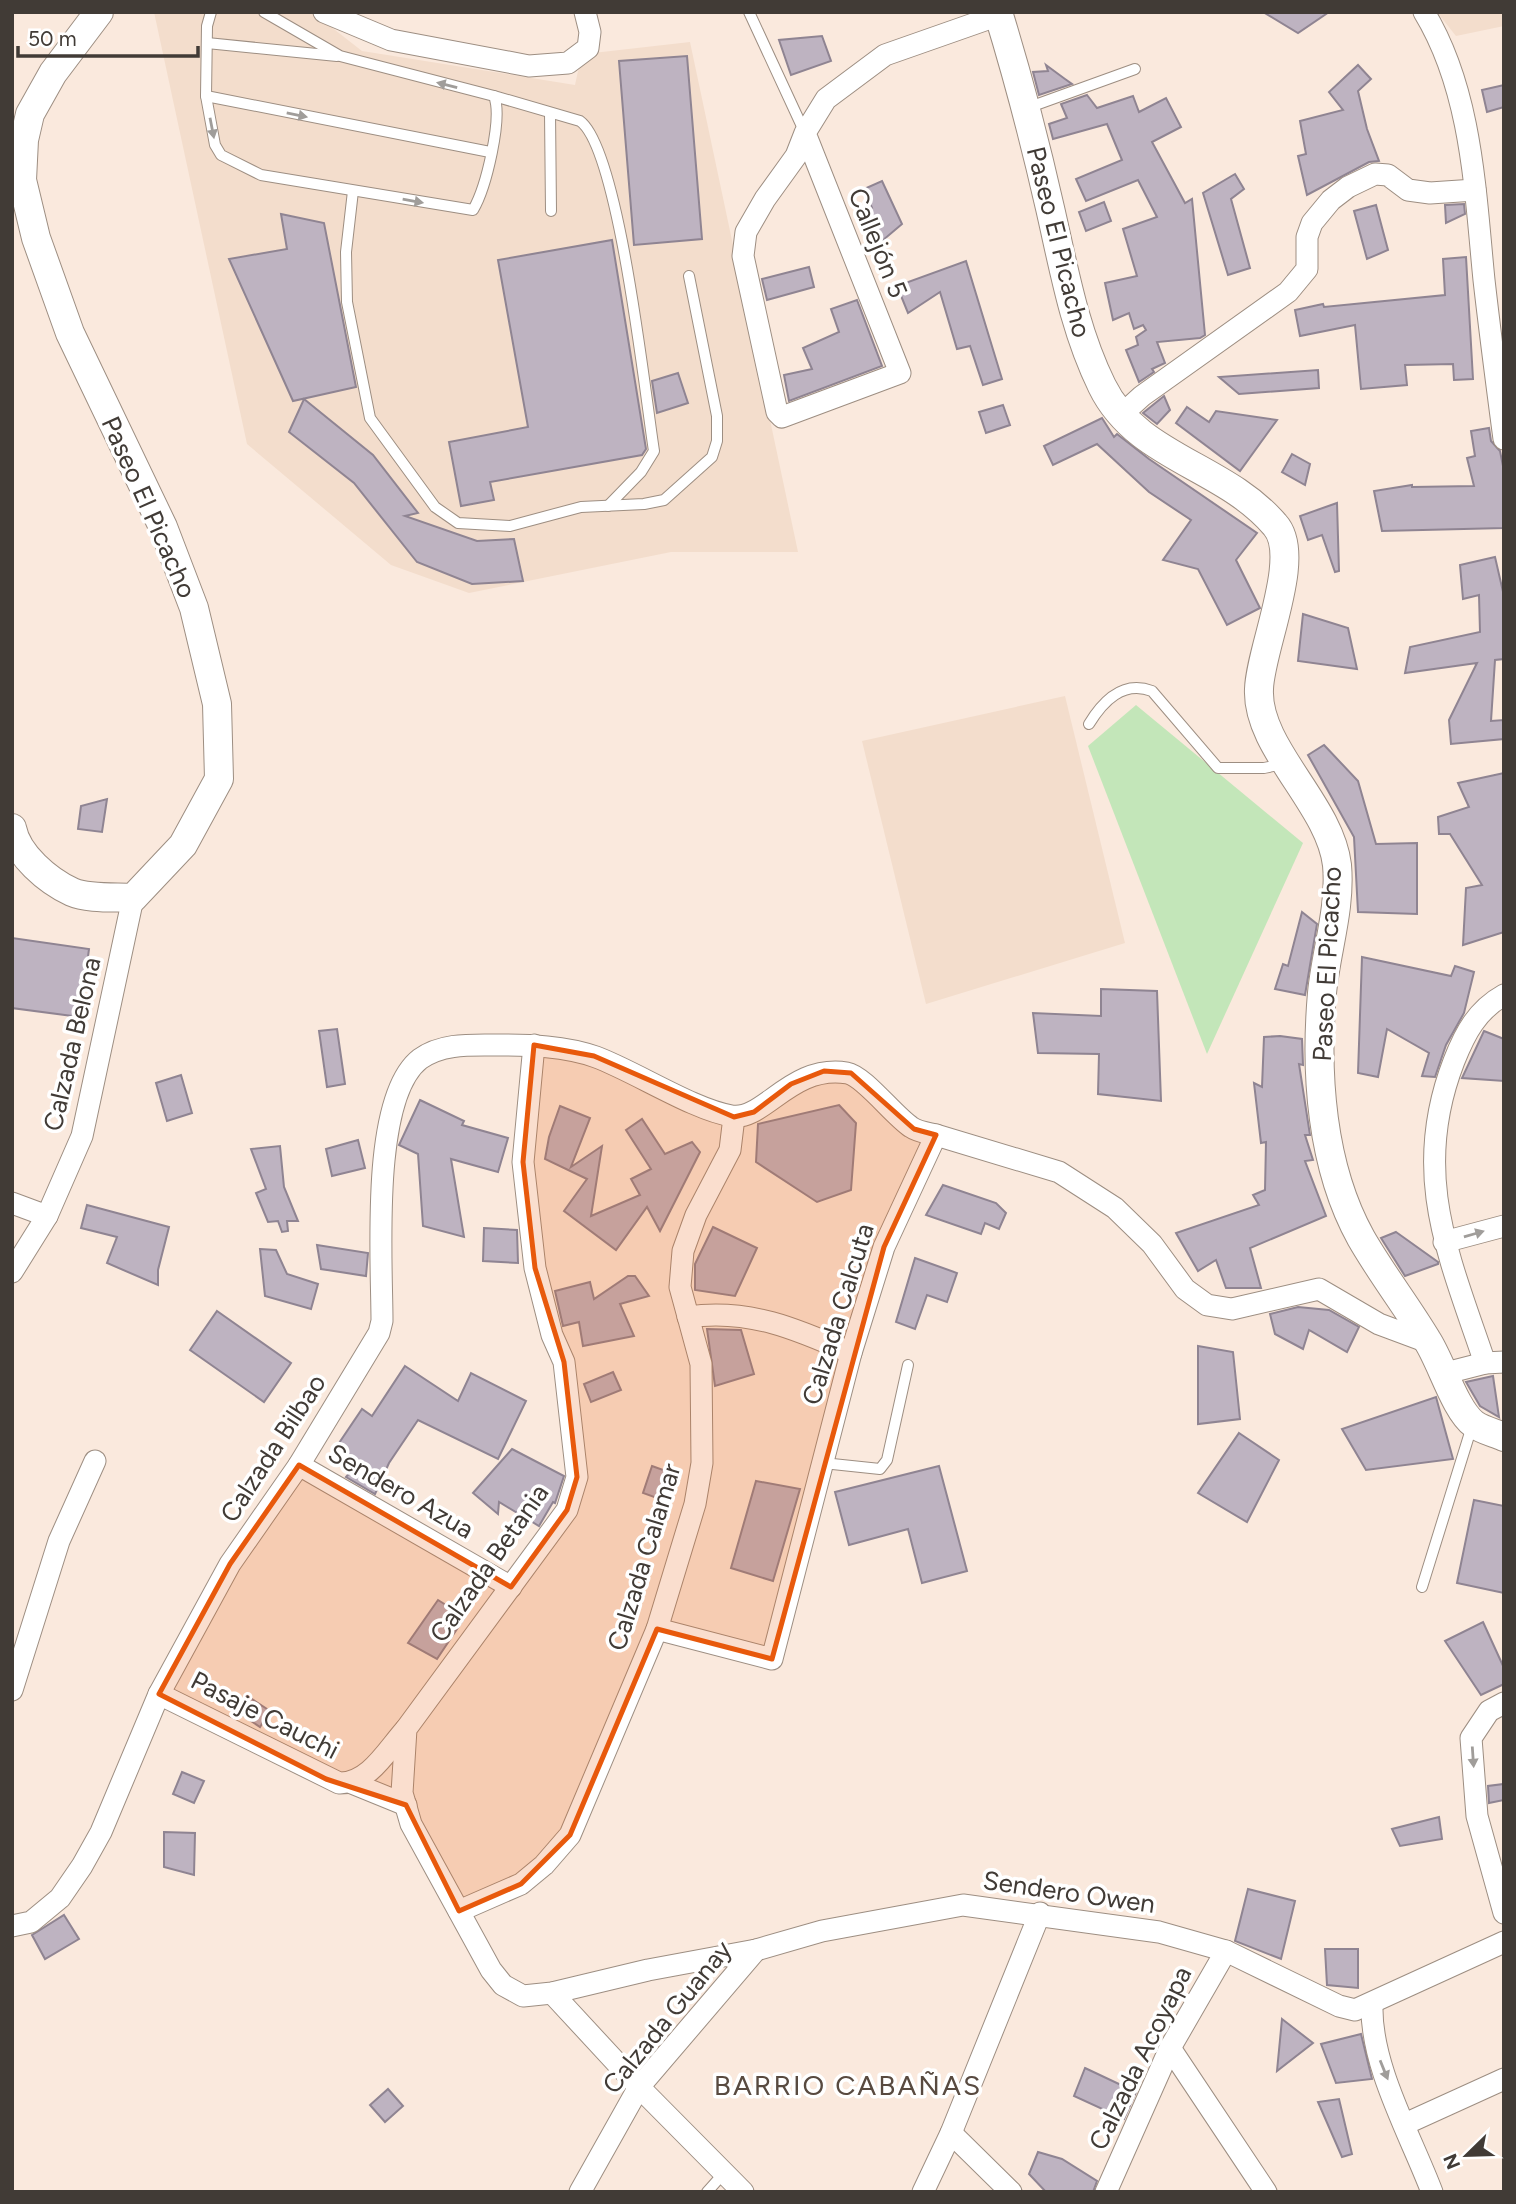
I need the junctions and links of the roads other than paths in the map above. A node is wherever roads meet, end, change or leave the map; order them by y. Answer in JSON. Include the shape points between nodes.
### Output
{"nodes":[{"id":1,"x":99,"y":12,"type":"edge"},
{"id":2,"x":211,"y":12,"type":"edge"},
{"id":3,"x":264,"y":12,"type":"edge"},
{"id":4,"x":324,"y":12,"type":"edge"},
{"id":5,"x":585,"y":12,"type":"edge"},
{"id":6,"x":750,"y":12,"type":"edge"},
{"id":7,"x":1424,"y":12,"type":"edge"},
{"id":8,"x":999,"y":14,"type":"edge"},
{"id":9,"x":207,"y":43,"type":"junction"},
{"id":10,"x":340,"y":56,"type":"junction"},
{"id":11,"x":1135,"y":69,"type":"dead end"},
{"id":12,"x":206,"y":96,"type":"junction"},
{"id":13,"x":494,"y":96,"type":"junction"},
{"id":14,"x":1027,"y":108,"type":"junction"},
{"id":15,"x":21,"y":110,"type":"edge"},
{"id":16,"x":550,"y":113,"type":"junction"},
{"id":17,"x":805,"y":133,"type":"junction"},
{"id":18,"x":490,"y":152,"type":"junction"},
{"id":19,"x":1475,"y":190,"type":"junction"},
{"id":20,"x":353,"y":191,"type":"junction"},
{"id":21,"x":551,"y":211,"type":"dead end"},
{"id":22,"x":690,"y":276,"type":"dead end"},
{"id":23,"x":1120,"y":416,"type":"junction"},
{"id":24,"x":1504,"y":439,"type":"edge"},
{"id":25,"x":608,"y":506,"type":"junction"},
{"id":26,"x":1089,"y":724,"type":"dead end"},
{"id":27,"x":1286,"y":763,"type":"junction"},
{"id":28,"x":12,"y":828,"type":"edge"},
{"id":29,"x":134,"y":898,"type":"junction"},
{"id":30,"x":1504,"y":995,"type":"edge"},
{"id":31,"x":534,"y":1045,"type":"junction"},
{"id":32,"x":734,"y":1117,"type":"junction"},
{"id":33,"x":936,"y":1135,"type":"junction"},
{"id":34,"x":12,"y":1203,"type":"edge"},
{"id":35,"x":47,"y":1216,"type":"junction"},
{"id":36,"x":1504,"y":1226,"type":"edge"},
{"id":37,"x":1444,"y":1242,"type":"junction"},
{"id":38,"x":12,"y":1272,"type":"edge"},
{"id":39,"x":688,"y":1317,"type":"junction"},
{"id":40,"x":1430,"y":1343,"type":"junction"},
{"id":41,"x":851,"y":1353,"type":"junction"},
{"id":42,"x":1494,"y":1362,"type":"edge"},
{"id":43,"x":908,"y":1365,"type":"dead end"},
{"id":44,"x":1446,"y":1373,"type":"junction"},
{"id":45,"x":1472,"y":1423,"type":"junction"},
{"id":46,"x":1504,"y":1437,"type":"edge"},
{"id":47,"x":95,"y":1461,"type":"dead end"},
{"id":48,"x":823,"y":1463,"type":"junction"},
{"id":49,"x":299,"y":1465,"type":"junction"},
{"id":50,"x":512,"y":1587,"type":"junction"},
{"id":51,"x":1422,"y":1587,"type":"dead end"},
{"id":52,"x":657,"y":1629,"type":"junction"},
{"id":53,"x":12,"y":1690,"type":"edge"},
{"id":54,"x":159,"y":1694,"type":"junction"},
{"id":55,"x":1504,"y":1703,"type":"edge"},
{"id":56,"x":406,"y":1728,"type":"junction"},
{"id":57,"x":352,"y":1783,"type":"junction"},
{"id":58,"x":406,"y":1805,"type":"junction"},
{"id":59,"x":459,"y":1911,"type":"junction"},
{"id":60,"x":1040,"y":1913,"type":"junction"},
{"id":61,"x":1504,"y":1913,"type":"edge"},
{"id":62,"x":12,"y":1926,"type":"edge"},
{"id":63,"x":1504,"y":1942,"type":"edge"},
{"id":64,"x":756,"y":1950,"type":"junction"},
{"id":65,"x":1226,"y":1951,"type":"junction"},
{"id":66,"x":552,"y":1993,"type":"junction"},
{"id":67,"x":1372,"y":2004,"type":"junction"},
{"id":68,"x":1170,"y":2048,"type":"junction"},
{"id":69,"x":1504,"y":2079,"type":"edge"},
{"id":70,"x":639,"y":2087,"type":"junction"},
{"id":71,"x":1405,"y":2124,"type":"junction"},
{"id":72,"x":951,"y":2133,"type":"junction"},
{"id":73,"x":724,"y":2173,"type":"junction"},
{"id":74,"x":580,"y":2192,"type":"edge"},
{"id":75,"x":707,"y":2192,"type":"edge"},
{"id":76,"x":743,"y":2192,"type":"edge"},
{"id":77,"x":923,"y":2192,"type":"edge"},
{"id":78,"x":1011,"y":2192,"type":"edge"},
{"id":79,"x":1106,"y":2192,"type":"edge"},
{"id":80,"x":1266,"y":2192,"type":"edge"},
{"id":81,"x":1432,"y":2192,"type":"edge"}],
"edges":[{"from":1,"to":15,"type":"street","name":"Paseo El Picacho"},
{"from":2,"to":9,"type":"lane"},
{"from":3,"to":10,"type":"lane"},
{"from":4,"to":5,"type":"street","via":[[391,40],[529,66],[568,63],[588,48]]},
{"from":6,"to":17,"type":"lane"},
{"from":7,"to":19,"type":"street","via":[[1451,68]]},
{"from":8,"to":14,"type":"street","name":"Paseo El Picacho"},
{"from":8,"to":17,"type":"street","via":[[885,55],[826,99]]},
{"from":9,"to":10,"type":"lane"},
{"from":9,"to":12,"type":"lane"},
{"from":13,"to":10,"type":"lane","one_way":true},
{"from":11,"to":14,"type":"lane"},
{"from":12,"to":18,"type":"lane","one_way":true},
{"from":12,"to":20,"type":"lane","one_way":true,"via":[[215,145],[227,159],[261,175]]},
{"from":13,"to":16,"type":"lane"},
{"from":13,"to":18,"type":"lane","via":[[499,108]]},
{"from":14,"to":23,"type":"street","name":"Paseo El Picacho","via":[[1074,323],[1102,388]]},
{"from":15,"to":29,"type":"street","name":"Paseo El Picacho","via":[[22,180],[36,238],[70,333],[163,527],[194,608],[216,704],[219,779],[183,845]]},
{"from":16,"to":21,"type":"lane"},
{"from":16,"to":25,"type":"lane","via":[[589,128],[605,170],[623,247],[654,451],[641,472]]},
{"from":17,"to":17,"type":"street","name":"Callejón 5","via":[[900,373],[784,416],[778,412],[744,244],[746,232],[796,156]]},
{"from":20,"to":18,"type":"lane","one_way":true,"via":[[473,210]]},
{"from":19,"to":23,"type":"street","via":[[1408,190],[1388,175],[1375,174],[1348,187],[1312,223],[1307,269],[1289,292],[1159,383]]},
{"from":19,"to":24,"type":"street"},
{"from":20,"to":25,"type":"lane","via":[[346,251],[347,302],[370,418],[435,507],[458,523],[510,526],[581,507]]},
{"from":22,"to":25,"type":"lane","via":[[716,416],[712,457],[664,500]]},
{"from":23,"to":27,"type":"street","name":"Paseo El Picacho","via":[[1144,439],[1219,479],[1282,533],[1285,547],[1278,598],[1258,693]]},
{"from":26,"to":27,"type":"lane","via":[[1101,704],[1137,685],[1152,691],[1218,768]]},
{"from":27,"to":40,"type":"street","name":"Paseo El Picacho","via":[[1311,800],[1336,864],[1335,917],[1319,1038],[1330,1147],[1360,1235]]},
{"from":28,"to":29,"type":"street","via":[[38,870],[74,893]]},
{"from":29,"to":35,"type":"street","name":"Calzada Belona","via":[[82,1136]]},
{"from":30,"to":37,"type":"street","via":[[1484,1006],[1464,1037],[1435,1125],[1433,1184]]},
{"from":31,"to":32,"type":"street","name":"Calzada Bilbao","via":[[594,1056]]},
{"from":31,"to":49,"type":"street","name":"Calzada Bilbao","via":[[441,1048],[419,1060],[404,1078],[383,1158],[379,1334]]},
{"from":31,"to":50,"type":"street","name":"Calzada Betania","via":[[523,1162],[535,1268],[552,1335],[564,1362],[577,1477],[567,1510]]},
{"from":32,"to":33,"type":"street","via":[[754,1112],[791,1084],[824,1071],[851,1073],[914,1129]]},
{"from":32,"to":39,"type":"street","name":"Calzada Calamar","via":[[730,1150],[683,1251],[680,1287]]},
{"from":33,"to":40,"type":"street","via":[[1059,1172],[1115,1208],[1152,1244],[1185,1289],[1207,1305],[1232,1309],[1319,1289],[1379,1324]]},
{"from":33,"to":41,"type":"street","name":"Calzada Calcuta","via":[[884,1247]]},
{"from":34,"to":35,"type":"street"},
{"from":35,"to":38,"type":"street","name":"Calzada Belona"},
{"from":37,"to":36,"type":"street","one_way":true},
{"from":37,"to":42,"type":"street"},
{"from":39,"to":41,"type":"street","via":[[728,1314],[773,1321]]},
{"from":39,"to":52,"type":"street","name":"Calzada Calamar","via":[[701,1364],[702,1463],[695,1504]]},
{"from":40,"to":44,"type":"street","name":"Paseo El Picacho"},
{"from":41,"to":48,"type":"street","name":"Calzada Calcuta"},
{"from":42,"to":44,"type":"street"},
{"from":43,"to":48,"type":"lane","via":[[887,1460],[880,1469]]},
{"from":44,"to":45,"type":"street","name":"Paseo El Picacho"},
{"from":45,"to":46,"type":"street"},
{"from":45,"to":51,"type":"lane"},
{"from":47,"to":53,"type":"street","via":[[59,1541]]},
{"from":48,"to":52,"type":"street","name":"Calzada Calcuta","via":[[772,1659]]},
{"from":49,"to":50,"type":"street","name":"Sendero Azua"},
{"from":49,"to":54,"type":"street","name":"Calzada Bilbao","via":[[230,1564]]},
{"from":50,"to":56,"type":"street","name":"Calzada Betania"},
{"from":52,"to":59,"type":"street","name":"Calzada Calamar","via":[[570,1835],[521,1884]]},
{"from":54,"to":57,"type":"street","name":"Pasaje Cauchi","via":[[326,1779]]},
{"from":54,"to":62,"type":"street","name":"Calzada Bilbao","via":[[82,1867],[60,1898],[31,1922]]},
{"from":55,"to":61,"type":"street","one_way":true,"via":[[1489,1712],[1471,1738],[1477,1816]]},
{"from":56,"to":57,"type":"street","name":"Pasaje Cauchi","via":[[363,1779]]},
{"from":56,"to":58,"type":"street","via":[[402,1793]]},
{"from":57,"to":58,"type":"street"},
{"from":58,"to":59,"type":"street","via":[[411,1824]]},
{"from":59,"to":66,"type":"street","via":[[503,1985],[523,1996]]},
{"from":60,"to":64,"type":"street","name":"Sendero Owen","via":[[963,1905],[822,1931]]},
{"from":60,"to":65,"type":"street","name":"Sendero Owen","via":[[1159,1932]]},
{"from":60,"to":72,"type":"street"},
{"from":63,"to":67,"type":"street"},
{"from":64,"to":66,"type":"street","name":"Sendero Owen"},
{"from":64,"to":70,"type":"street","name":"Calzada Guanay"},
{"from":65,"to":67,"type":"street","name":"Sendero Owen","via":[[1339,2006],[1354,2010]]},
{"from":65,"to":68,"type":"street","name":"Calzada Acoyapa"},
{"from":66,"to":70,"type":"street"},
{"from":67,"to":71,"type":"street","one_way":true,"via":[[1371,2030]]},
{"from":68,"to":79,"type":"street","name":"Calzada Acoyapa"},
{"from":68,"to":80,"type":"street"},
{"from":69,"to":71,"type":"street"},
{"from":70,"to":73,"type":"street"},
{"from":70,"to":74,"type":"street","name":"Calzada Guanay"},
{"from":71,"to":81,"type":"street"},
{"from":72,"to":77,"type":"street"},
{"from":72,"to":78,"type":"street"},
{"from":73,"to":75,"type":"lane"},
{"from":73,"to":76,"type":"street"}]}
